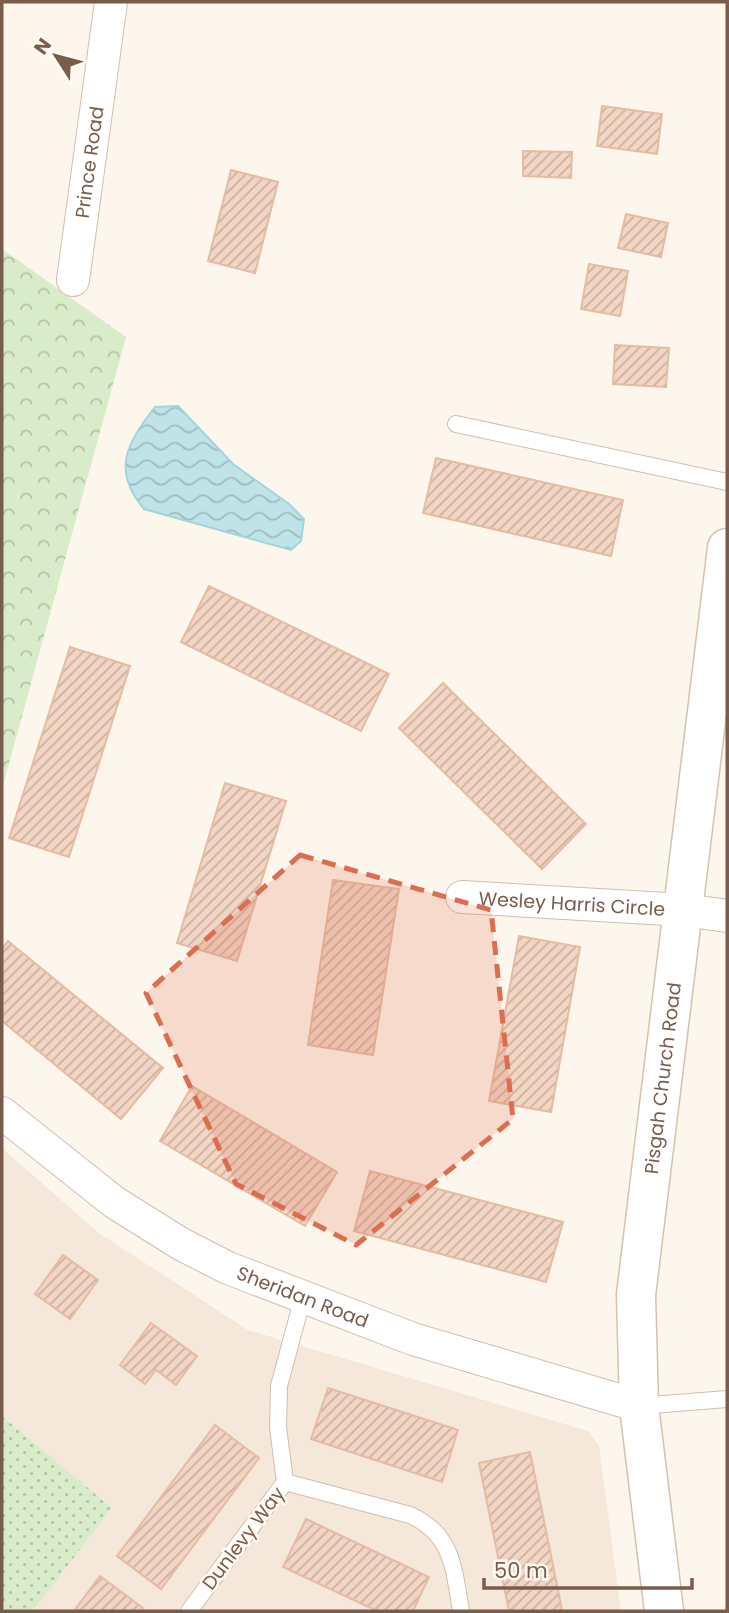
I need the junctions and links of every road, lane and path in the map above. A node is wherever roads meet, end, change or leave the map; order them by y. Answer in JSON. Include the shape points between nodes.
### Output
{"nodes":[{"id":1,"x":110,"y":2,"type":"edge"},
{"id":2,"x":73,"y":280,"type":"dead end"},
{"id":3,"x":456,"y":424,"type":"dead end"},
{"id":4,"x":727,"y":482,"type":"edge"},
{"id":5,"x":727,"y":548,"type":"edge"},
{"id":6,"x":462,"y":897,"type":"dead end"},
{"id":7,"x":684,"y":910,"type":"junction"},
{"id":8,"x":727,"y":916,"type":"edge"},
{"id":9,"x":2,"y":1113,"type":"edge"},
{"id":10,"x":303,"y":1297,"type":"junction"},
{"id":11,"x":727,"y":1399,"type":"edge"},
{"id":12,"x":639,"y":1406,"type":"junction"},
{"id":13,"x":285,"y":1482,"type":"junction"},
{"id":14,"x":189,"y":1611,"type":"edge"},
{"id":15,"x":461,"y":1611,"type":"edge"},
{"id":16,"x":664,"y":1611,"type":"edge"}],
"edges":[{"from":1,"to":2,"type":"street","name":"Prince Road"},
{"from":3,"to":4,"type":"lane"},
{"from":5,"to":7,"type":"main road","name":"Pisgah Church Road"},
{"from":6,"to":7,"type":"street","name":"Wesley Harris Circle"},
{"from":7,"to":8,"type":"street","name":"Wesley Harris Circle"},
{"from":7,"to":12,"type":"main road","name":"Pisgah Church Road","via":[[636,1294]]},
{"from":9,"to":10,"type":"street","name":"Sheridan Road","via":[[114,1202],[181,1244]]},
{"from":10,"to":12,"type":"street","name":"Sheridan Road","via":[[413,1339]]},
{"from":10,"to":13,"type":"lane","name":"Dunlevy Way","via":[[279,1386],[278,1427]]},
{"from":11,"to":12,"type":"lane"},
{"from":12,"to":16,"type":"main road","name":"Pisgah Church Road"},
{"from":13,"to":14,"type":"lane","name":"Dunlevy Way"},
{"from":13,"to":15,"type":"lane","via":[[428,1523],[449,1551]]}]}
